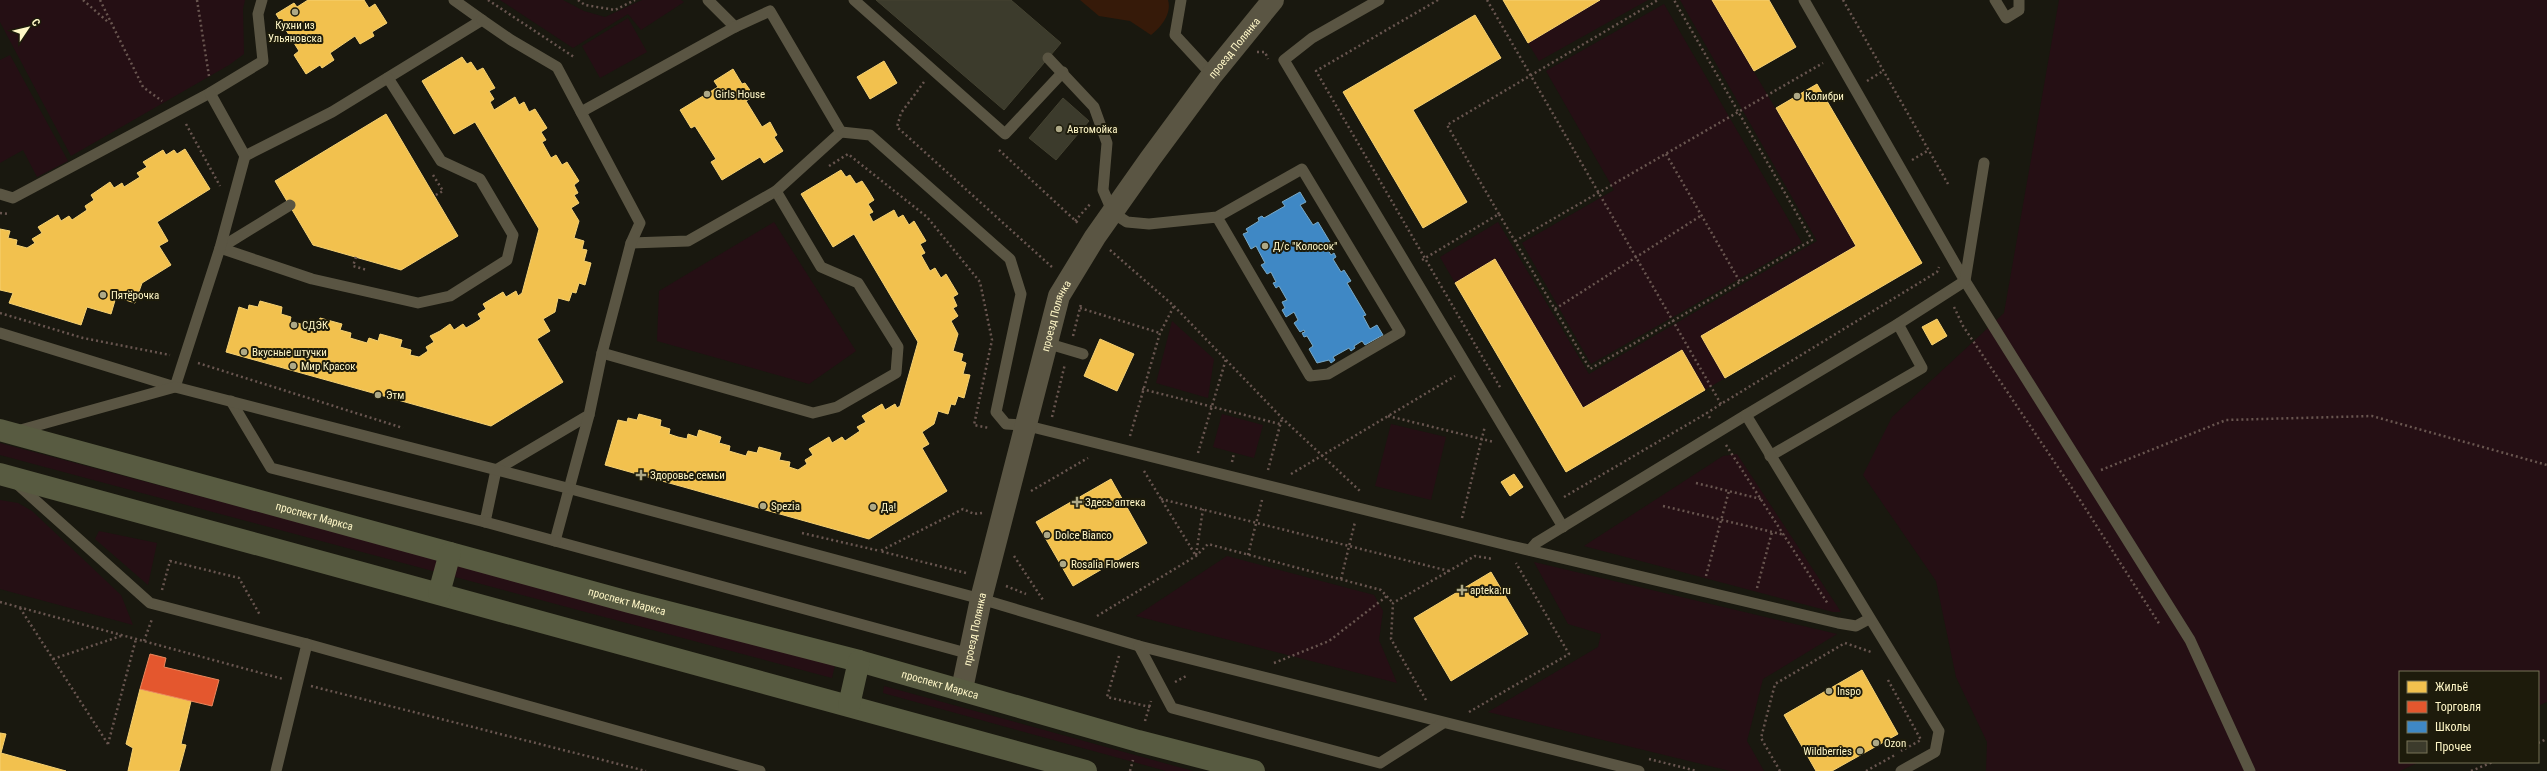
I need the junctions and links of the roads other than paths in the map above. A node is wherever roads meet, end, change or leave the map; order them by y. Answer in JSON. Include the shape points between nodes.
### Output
{"nodes":[{"id":1,"x":262,"y":0,"type":"edge"},
{"id":2,"x":454,"y":0,"type":"edge"},
{"id":3,"x":708,"y":0,"type":"edge"},
{"id":4,"x":854,"y":0,"type":"edge"},
{"id":5,"x":1181,"y":0,"type":"edge"},
{"id":6,"x":1273,"y":0,"type":"edge"},
{"id":7,"x":1379,"y":0,"type":"edge"},
{"id":8,"x":1804,"y":0,"type":"edge"},
{"id":9,"x":1995,"y":0,"type":"edge"},
{"id":10,"x":2019,"y":0,"type":"edge"},
{"id":11,"x":482,"y":20,"type":"junction"},
{"id":12,"x":735,"y":26,"type":"junction"},
{"id":13,"x":1048,"y":58,"type":"dead end"},
{"id":14,"x":1063,"y":72,"type":"junction"},
{"id":15,"x":1212,"y":75,"type":"junction"},
{"id":16,"x":388,"y":78,"type":"junction"},
{"id":17,"x":210,"y":93,"type":"junction"},
{"id":18,"x":581,"y":112,"type":"junction"},
{"id":19,"x":842,"y":132,"type":"junction"},
{"id":20,"x":245,"y":156,"type":"junction"},
{"id":21,"x":1984,"y":163,"type":"dead end"},
{"id":22,"x":776,"y":191,"type":"junction"},
{"id":23,"x":0,"y":194,"type":"edge"},
{"id":24,"x":290,"y":205,"type":"dead end"},
{"id":25,"x":1217,"y":217,"type":"junction"},
{"id":26,"x":1120,"y":218,"type":"junction"},
{"id":27,"x":631,"y":243,"type":"junction"},
{"id":28,"x":220,"y":248,"type":"junction"},
{"id":29,"x":1965,"y":281,"type":"junction"},
{"id":30,"x":1898,"y":324,"type":"junction"},
{"id":31,"x":0,"y":333,"type":"edge"},
{"id":32,"x":1046,"y":343,"type":"junction"},
{"id":33,"x":602,"y":353,"type":"junction"},
{"id":34,"x":1083,"y":354,"type":"dead end"},
{"id":35,"x":175,"y":387,"type":"junction"},
{"id":36,"x":231,"y":401,"type":"junction"},
{"id":37,"x":589,"y":415,"type":"junction"},
{"id":38,"x":1746,"y":415,"type":"junction"},
{"id":39,"x":1022,"y":422,"type":"junction"},
{"id":40,"x":6,"y":432,"type":"edge"},
{"id":41,"x":1770,"y":456,"type":"junction"},
{"id":42,"x":496,"y":470,"type":"junction"},
{"id":43,"x":4,"y":475,"type":"edge"},
{"id":44,"x":571,"y":489,"type":"junction"},
{"id":45,"x":485,"y":522,"type":"junction"},
{"id":46,"x":1563,"y":527,"type":"junction"},
{"id":47,"x":555,"y":541,"type":"junction"},
{"id":48,"x":1530,"y":550,"type":"junction"},
{"id":49,"x":450,"y":554,"type":"junction"},
{"id":50,"x":439,"y":593,"type":"junction"},
{"id":51,"x":981,"y":599,"type":"junction"},
{"id":52,"x":1869,"y":619,"type":"junction"},
{"id":53,"x":307,"y":644,"type":"junction"},
{"id":54,"x":1139,"y":646,"type":"junction"},
{"id":55,"x":970,"y":654,"type":"junction"},
{"id":56,"x":859,"y":661,"type":"junction"},
{"id":57,"x":962,"y":689,"type":"junction"},
{"id":58,"x":849,"y":705,"type":"junction"},
{"id":59,"x":1443,"y":723,"type":"junction"},
{"id":60,"x":276,"y":771,"type":"edge"},
{"id":61,"x":760,"y":771,"type":"edge"},
{"id":62,"x":1086,"y":771,"type":"edge"},
{"id":63,"x":1254,"y":771,"type":"edge"},
{"id":64,"x":1639,"y":771,"type":"edge"},
{"id":65,"x":1901,"y":771,"type":"edge"},
{"id":66,"x":2250,"y":771,"type":"edge"}],
"edges":[{"from":1,"to":17,"type":"lane","via":[[258,14],[263,61]]},
{"from":2,"to":11,"type":"lane"},
{"from":3,"to":12,"type":"lane"},
{"from":4,"to":14,"type":"lane","via":[[1005,134]]},
{"from":5,"to":15,"type":"lane","via":[[1175,35]]},
{"from":6,"to":15,"type":"street","name":"проезд Полянка"},
{"from":7,"to":46,"type":"lane","via":[[1312,38],[1284,60]]},
{"from":8,"to":29,"type":"lane"},
{"from":9,"to":10,"type":"lane","via":[[2006,18],[2019,10]]},
{"from":11,"to":16,"type":"lane"},
{"from":11,"to":18,"type":"lane","via":[[558,67]]},
{"from":12,"to":18,"type":"lane"},
{"from":12,"to":19,"type":"lane","via":[[770,11]]},
{"from":13,"to":14,"type":"lane"},
{"from":14,"to":26,"type":"lane","via":[[1094,108],[1107,143],[1103,190]]},
{"from":15,"to":26,"type":"street","name":"проезд Полянка"},
{"from":16,"to":20,"type":"lane","via":[[332,112]]},
{"from":16,"to":28,"type":"lane","via":[[440,161],[480,179],[513,235],[507,260],[450,296],[418,303],[312,279]]},
{"from":17,"to":20,"type":"lane"},
{"from":17,"to":23,"type":"lane","via":[[13,198]]},
{"from":18,"to":27,"type":"lane","via":[[640,223]]},
{"from":19,"to":22,"type":"lane"},
{"from":19,"to":39,"type":"lane","via":[[870,135],[1010,259],[1021,294],[996,412],[1006,424]]},
{"from":20,"to":28,"type":"lane"},
{"from":21,"to":29,"type":"lane"},
{"from":22,"to":27,"type":"lane","via":[[688,241]]},
{"from":22,"to":33,"type":"lane","via":[[821,267],[858,283],[898,347],[896,372],[837,406],[813,413]]},
{"from":24,"to":28,"type":"lane"},
{"from":25,"to":25,"type":"lane","via":[[1302,168],[1400,332],[1328,374],[1310,376]]},
{"from":25,"to":26,"type":"lane","via":[[1149,224]]},
{"from":26,"to":32,"type":"street","name":"проезд Полянка","via":[[1104,247],[1058,296]]},
{"from":27,"to":33,"type":"lane"},
{"from":28,"to":35,"type":"lane"},
{"from":29,"to":30,"type":"lane"},
{"from":29,"to":66,"type":"lane","via":[[2190,640]]},
{"from":30,"to":38,"type":"lane"},
{"from":30,"to":41,"type":"lane","via":[[1922,368]]},
{"from":31,"to":35,"type":"lane"},
{"from":32,"to":34,"type":"lane"},
{"from":32,"to":39,"type":"street","name":"проезд Полянка"},
{"from":33,"to":37,"type":"lane"},
{"from":35,"to":36,"type":"lane"},
{"from":35,"to":40,"type":"lane"},
{"from":36,"to":42,"type":"lane"},
{"from":36,"to":45,"type":"lane","via":[[271,468]]},
{"from":37,"to":42,"type":"lane"},
{"from":37,"to":44,"type":"lane"},
{"from":38,"to":41,"type":"lane"},
{"from":38,"to":46,"type":"lane"},
{"from":39,"to":48,"type":"lane"},
{"from":39,"to":51,"type":"street","name":"проезд Полянка","via":[[988,578]]},
{"from":40,"to":49,"type":"main road","name":"проспект Маркса"},
{"from":41,"to":52,"type":"lane","via":[[1865,606]]},
{"from":42,"to":44,"type":"lane"},
{"from":42,"to":45,"type":"lane"},
{"from":43,"to":50,"type":"main road"},
{"from":43,"to":53,"type":"lane","via":[[150,603]]},
{"from":44,"to":47,"type":"lane"},
{"from":44,"to":51,"type":"lane"},
{"from":45,"to":47,"type":"lane"},
{"from":46,"to":48,"type":"lane","via":[[1536,543]]},
{"from":47,"to":55,"type":"lane"},
{"from":48,"to":52,"type":"lane","via":[[1838,623],[1856,626]]},
{"from":49,"to":50,"type":"main road"},
{"from":49,"to":56,"type":"main road","name":"проспект Маркса"},
{"from":50,"to":58,"type":"main road"},
{"from":51,"to":54,"type":"lane"},
{"from":51,"to":55,"type":"street","name":"проезд Полянка"},
{"from":52,"to":65,"type":"lane","via":[[1939,731],[1935,752]]},
{"from":53,"to":60,"type":"lane"},
{"from":53,"to":61,"type":"lane"},
{"from":54,"to":59,"type":"lane"},
{"from":54,"to":59,"type":"lane","via":[[1172,708],[1380,763]]},
{"from":55,"to":57,"type":"street","name":"проезд Полянка"},
{"from":56,"to":57,"type":"main road","name":"проспект Маркса"},
{"from":56,"to":58,"type":"main road"},
{"from":57,"to":63,"type":"main road","name":"проспект Маркса","via":[[1138,741]]},
{"from":58,"to":62,"type":"main road"},
{"from":59,"to":64,"type":"lane"}]}
